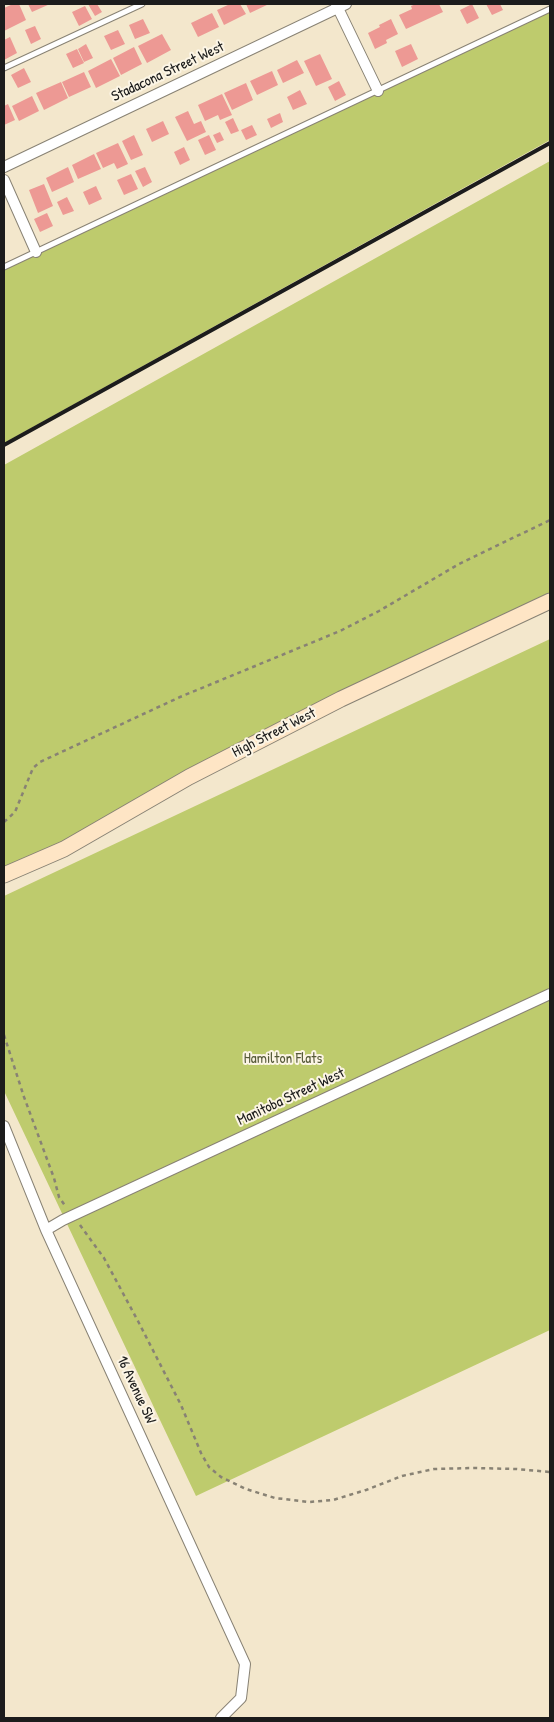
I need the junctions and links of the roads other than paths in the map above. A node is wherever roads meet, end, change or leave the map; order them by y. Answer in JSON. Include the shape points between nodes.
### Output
{"nodes":[{"id":1,"x":142,"y":4,"type":"edge"},
{"id":2,"x":340,"y":5,"type":"edge"},
{"id":3,"x":550,"y":9,"type":"edge"},
{"id":4,"x":4,"y":68,"type":"edge"},
{"id":5,"x":378,"y":91,"type":"junction"},
{"id":6,"x":4,"y":167,"type":"edge"},
{"id":7,"x":4,"y":180,"type":"edge"},
{"id":8,"x":36,"y":252,"type":"junction"},
{"id":9,"x":4,"y":267,"type":"edge"},
{"id":10,"x":550,"y":601,"type":"edge"},
{"id":11,"x":4,"y":875,"type":"edge"},
{"id":12,"x":550,"y":994,"type":"edge"},
{"id":13,"x":4,"y":1126,"type":"edge"},
{"id":14,"x":46,"y":1230,"type":"junction"},
{"id":15,"x":221,"y":1718,"type":"edge"}],
"edges":[{"from":1,"to":4,"type":"lane"},
{"from":2,"to":5,"type":"street"},
{"from":2,"to":6,"type":"street","name":"Stadacona Street West"},
{"from":3,"to":5,"type":"lane"},
{"from":5,"to":8,"type":"lane"},
{"from":7,"to":8,"type":"street"},
{"from":8,"to":9,"type":"lane"},
{"from":10,"to":11,"type":"main road","name":"High Street West","via":[[341,699],[189,777],[64,849]]},
{"from":12,"to":14,"type":"street","name":"Manitoba Street West","via":[[72,1215]]},
{"from":13,"to":14,"type":"street","name":"16 Avenue SW"},
{"from":14,"to":15,"type":"street","name":"16 Avenue SW","via":[[245,1664],[241,1698]]}]}
